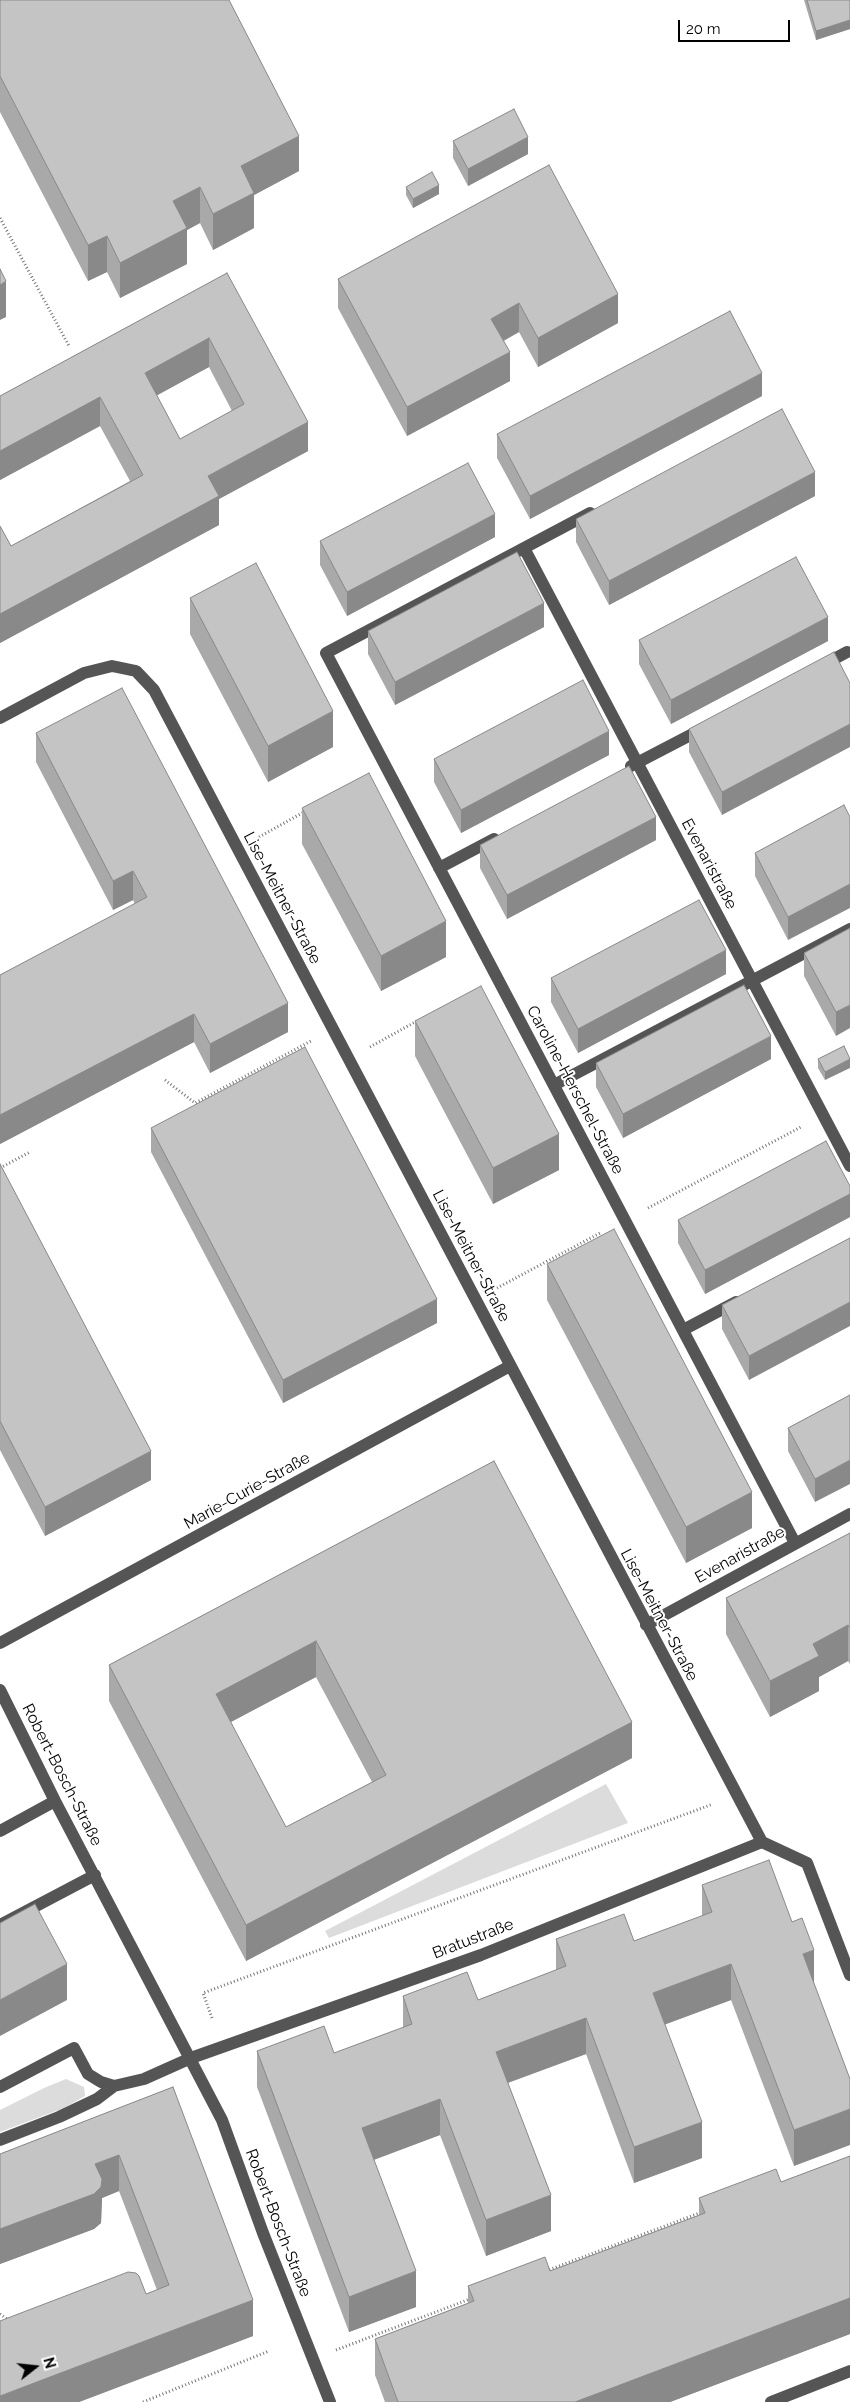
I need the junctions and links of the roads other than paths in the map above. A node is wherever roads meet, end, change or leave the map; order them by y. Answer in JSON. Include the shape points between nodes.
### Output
{"nodes":[{"id":1,"x":601,"y":507,"type":"edge"},
{"id":2,"x":524,"y":548,"type":"junction"},
{"id":3,"x":847,"y":652,"type":"dead end"},
{"id":4,"x":812,"y":670,"type":"edge"},
{"id":5,"x":0,"y":718,"type":"edge"},
{"id":6,"x":716,"y":721,"type":"edge"},
{"id":7,"x":638,"y":763,"type":"junction"},
{"id":8,"x":620,"y":772,"type":"edge"},
{"id":9,"x":508,"y":831,"type":"edge"},
{"id":10,"x":439,"y":868,"type":"junction"},
{"id":11,"x":850,"y":929,"type":"edge"},
{"id":12,"x":752,"y":981,"type":"junction"},
{"id":13,"x":554,"y":1086,"type":"junction"},
{"id":14,"x":850,"y":1166,"type":"edge"},
{"id":15,"x":745,"y":1298,"type":"edge"},
{"id":16,"x":683,"y":1330,"type":"junction"},
{"id":17,"x":510,"y":1366,"type":"junction"},
{"id":18,"x":850,"y":1514,"type":"edge"},
{"id":19,"x":795,"y":1543,"type":"junction"},
{"id":20,"x":646,"y":1625,"type":"junction"},
{"id":21,"x":0,"y":1644,"type":"edge"},
{"id":22,"x":0,"y":1690,"type":"edge"},
{"id":23,"x":55,"y":1802,"type":"junction"},
{"id":24,"x":0,"y":1831,"type":"edge"},
{"id":25,"x":762,"y":1842,"type":"junction"},
{"id":26,"x":95,"y":1875,"type":"junction"},
{"id":27,"x":0,"y":1925,"type":"edge"},
{"id":28,"x":850,"y":1975,"type":"edge"},
{"id":29,"x":191,"y":2058,"type":"junction"},
{"id":30,"x":114,"y":2086,"type":"junction"},
{"id":31,"x":0,"y":2087,"type":"edge"},
{"id":32,"x":0,"y":2140,"type":"edge"},
{"id":33,"x":850,"y":2371,"type":"edge"},
{"id":34,"x":330,"y":2402,"type":"edge"},
{"id":35,"x":770,"y":2402,"type":"edge"}],
"edges":[{"from":1,"to":2,"type":"street"},
{"from":2,"to":7,"type":"street","name":"Evenaristraße"},
{"from":2,"to":10,"type":"street","name":"Caroline-Herschel-Straße","via":[[326,653]]},
{"from":3,"to":4,"type":"street"},
{"from":5,"to":17,"type":"street","name":"Lise-Meitner-Straße","via":[[84,673],[112,666],[136,671],[154,690]]},
{"from":6,"to":7,"type":"street"},
{"from":7,"to":8,"type":"street"},
{"from":7,"to":12,"type":"street","name":"Evenaristraße"},
{"from":9,"to":10,"type":"street"},
{"from":10,"to":13,"type":"street","name":"Caroline-Herschel-Straße"},
{"from":11,"to":12,"type":"street"},
{"from":12,"to":13,"type":"street"},
{"from":12,"to":14,"type":"street","name":"Evenaristraße"},
{"from":13,"to":16,"type":"street","name":"Caroline-Herschel-Straße"},
{"from":15,"to":16,"type":"street"},
{"from":16,"to":19,"type":"street","name":"Caroline-Herschel-Straße"},
{"from":17,"to":20,"type":"street","name":"Lise-Meitner-Straße"},
{"from":17,"to":21,"type":"street","name":"Marie-Curie-Straße"},
{"from":18,"to":19,"type":"street","name":"Evenaristraße"},
{"from":19,"to":20,"type":"street","name":"Evenaristraße"},
{"from":20,"to":25,"type":"street","name":"Lise-Meitner-Straße"},
{"from":22,"to":23,"type":"street","name":"Robert-Bosch-Straße"},
{"from":23,"to":24,"type":"street"},
{"from":23,"to":26,"type":"street","name":"Robert-Bosch-Straße"},
{"from":25,"to":28,"type":"street","via":[[808,1863]]},
{"from":25,"to":29,"type":"street","name":"Bratustraße","via":[[481,1955]]},
{"from":26,"to":27,"type":"street"},
{"from":26,"to":29,"type":"street","name":"Robert-Bosch-Straße"},
{"from":29,"to":30,"type":"street","via":[[144,2079]]},
{"from":29,"to":34,"type":"street","name":"Robert-Bosch-Straße","via":[[222,2120]]},
{"from":30,"to":31,"type":"street","via":[[88,2074],[74,2048]]},
{"from":30,"to":32,"type":"street","via":[[67,2114]]},
{"from":33,"to":35,"type":"street"}]}
